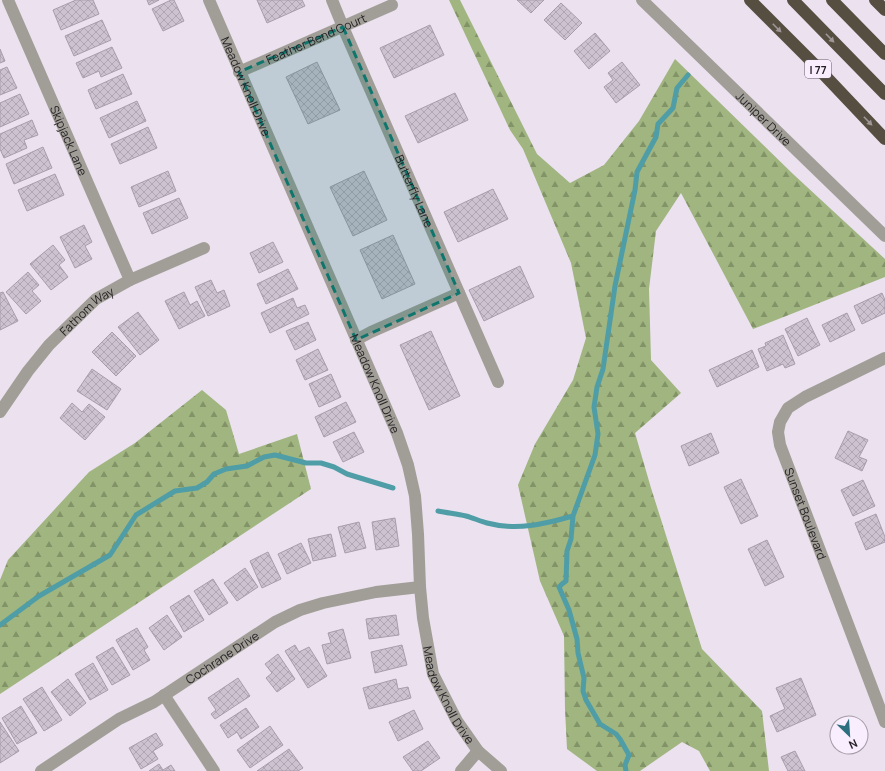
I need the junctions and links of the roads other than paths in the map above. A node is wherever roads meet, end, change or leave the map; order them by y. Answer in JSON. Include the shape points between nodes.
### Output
{"nodes":[{"id":1,"x":8,"y":0,"type":"edge"},
{"id":2,"x":209,"y":0,"type":"edge"},
{"id":3,"x":332,"y":0,"type":"edge"},
{"id":4,"x":642,"y":0,"type":"edge"},
{"id":5,"x":750,"y":0,"type":"edge"},
{"id":6,"x":793,"y":0,"type":"edge"},
{"id":7,"x":832,"y":0,"type":"edge"},
{"id":8,"x":875,"y":0,"type":"edge"},
{"id":9,"x":392,"y":5,"type":"dead end"},
{"id":10,"x":885,"y":10,"type":"edge"},
{"id":11,"x":343,"y":27,"type":"junction"},
{"id":12,"x":885,"y":54,"type":"edge"},
{"id":13,"x":240,"y":72,"type":"junction"},
{"id":14,"x":885,"y":94,"type":"edge"},
{"id":15,"x":885,"y":139,"type":"edge"},
{"id":16,"x":885,"y":236,"type":"edge"},
{"id":17,"x":204,"y":248,"type":"dead end"},
{"id":18,"x":130,"y":280,"type":"junction"},
{"id":19,"x":458,"y":293,"type":"junction"},
{"id":20,"x":356,"y":340,"type":"junction"},
{"id":21,"x":885,"y":358,"type":"edge"},
{"id":22,"x":498,"y":382,"type":"dead end"},
{"id":23,"x":0,"y":412,"type":"edge"},
{"id":24,"x":420,"y":587,"type":"junction"},
{"id":25,"x":164,"y":695,"type":"junction"},
{"id":26,"x":885,"y":722,"type":"edge"},
{"id":27,"x":478,"y":751,"type":"junction"},
{"id":28,"x":41,"y":771,"type":"edge"},
{"id":29,"x":214,"y":771,"type":"edge"},
{"id":30,"x":461,"y":771,"type":"edge"},
{"id":31,"x":501,"y":771,"type":"edge"}],
"edges":[{"from":1,"to":18,"type":"street","name":"Skipjack Lane"},
{"from":2,"to":13,"type":"street","name":"Meadow Knoll Drive"},
{"from":3,"to":11,"type":"street","name":"Butterfly Lane"},
{"from":4,"to":16,"type":"street","name":"Juniper Drive"},
{"from":5,"to":15,"type":"highway","number":"I 77","one_way":true},
{"from":6,"to":14,"type":"highway","number":"I 77","one_way":true},
{"from":7,"to":12,"type":"highway"},
{"from":8,"to":10,"type":"highway"},
{"from":9,"to":11,"type":"street","name":"Feather Bend Court"},
{"from":11,"to":13,"type":"street","name":"Feather Bend Court"},
{"from":11,"to":19,"type":"street","name":"Butterfly Lane"},
{"from":13,"to":20,"type":"street","name":"Meadow Knoll Drive"},
{"from":17,"to":18,"type":"street","name":"Fathom Way"},
{"from":18,"to":23,"type":"street","name":"Fathom Way","via":[[96,299],[77,317],[41,356]]},
{"from":19,"to":20,"type":"street"},
{"from":19,"to":22,"type":"street","name":"Butterfly Lane"},
{"from":20,"to":24,"type":"street","name":"Meadow Knoll Drive","via":[[408,465],[415,496]]},
{"from":21,"to":26,"type":"street","name":"Sunset Boulevard","via":[[788,408],[778,432],[780,445]]},
{"from":24,"to":25,"type":"street","name":"Cochrane Drive","via":[[346,597],[300,610],[275,622]]},
{"from":24,"to":27,"type":"street","name":"Meadow Knoll Drive","via":[[433,674],[457,721]]},
{"from":25,"to":28,"type":"street","name":"Cochrane Drive","via":[[119,719]]},
{"from":25,"to":29,"type":"street"},
{"from":27,"to":30,"type":"street"},
{"from":27,"to":31,"type":"street","name":"Meadow Knoll Drive"}]}
